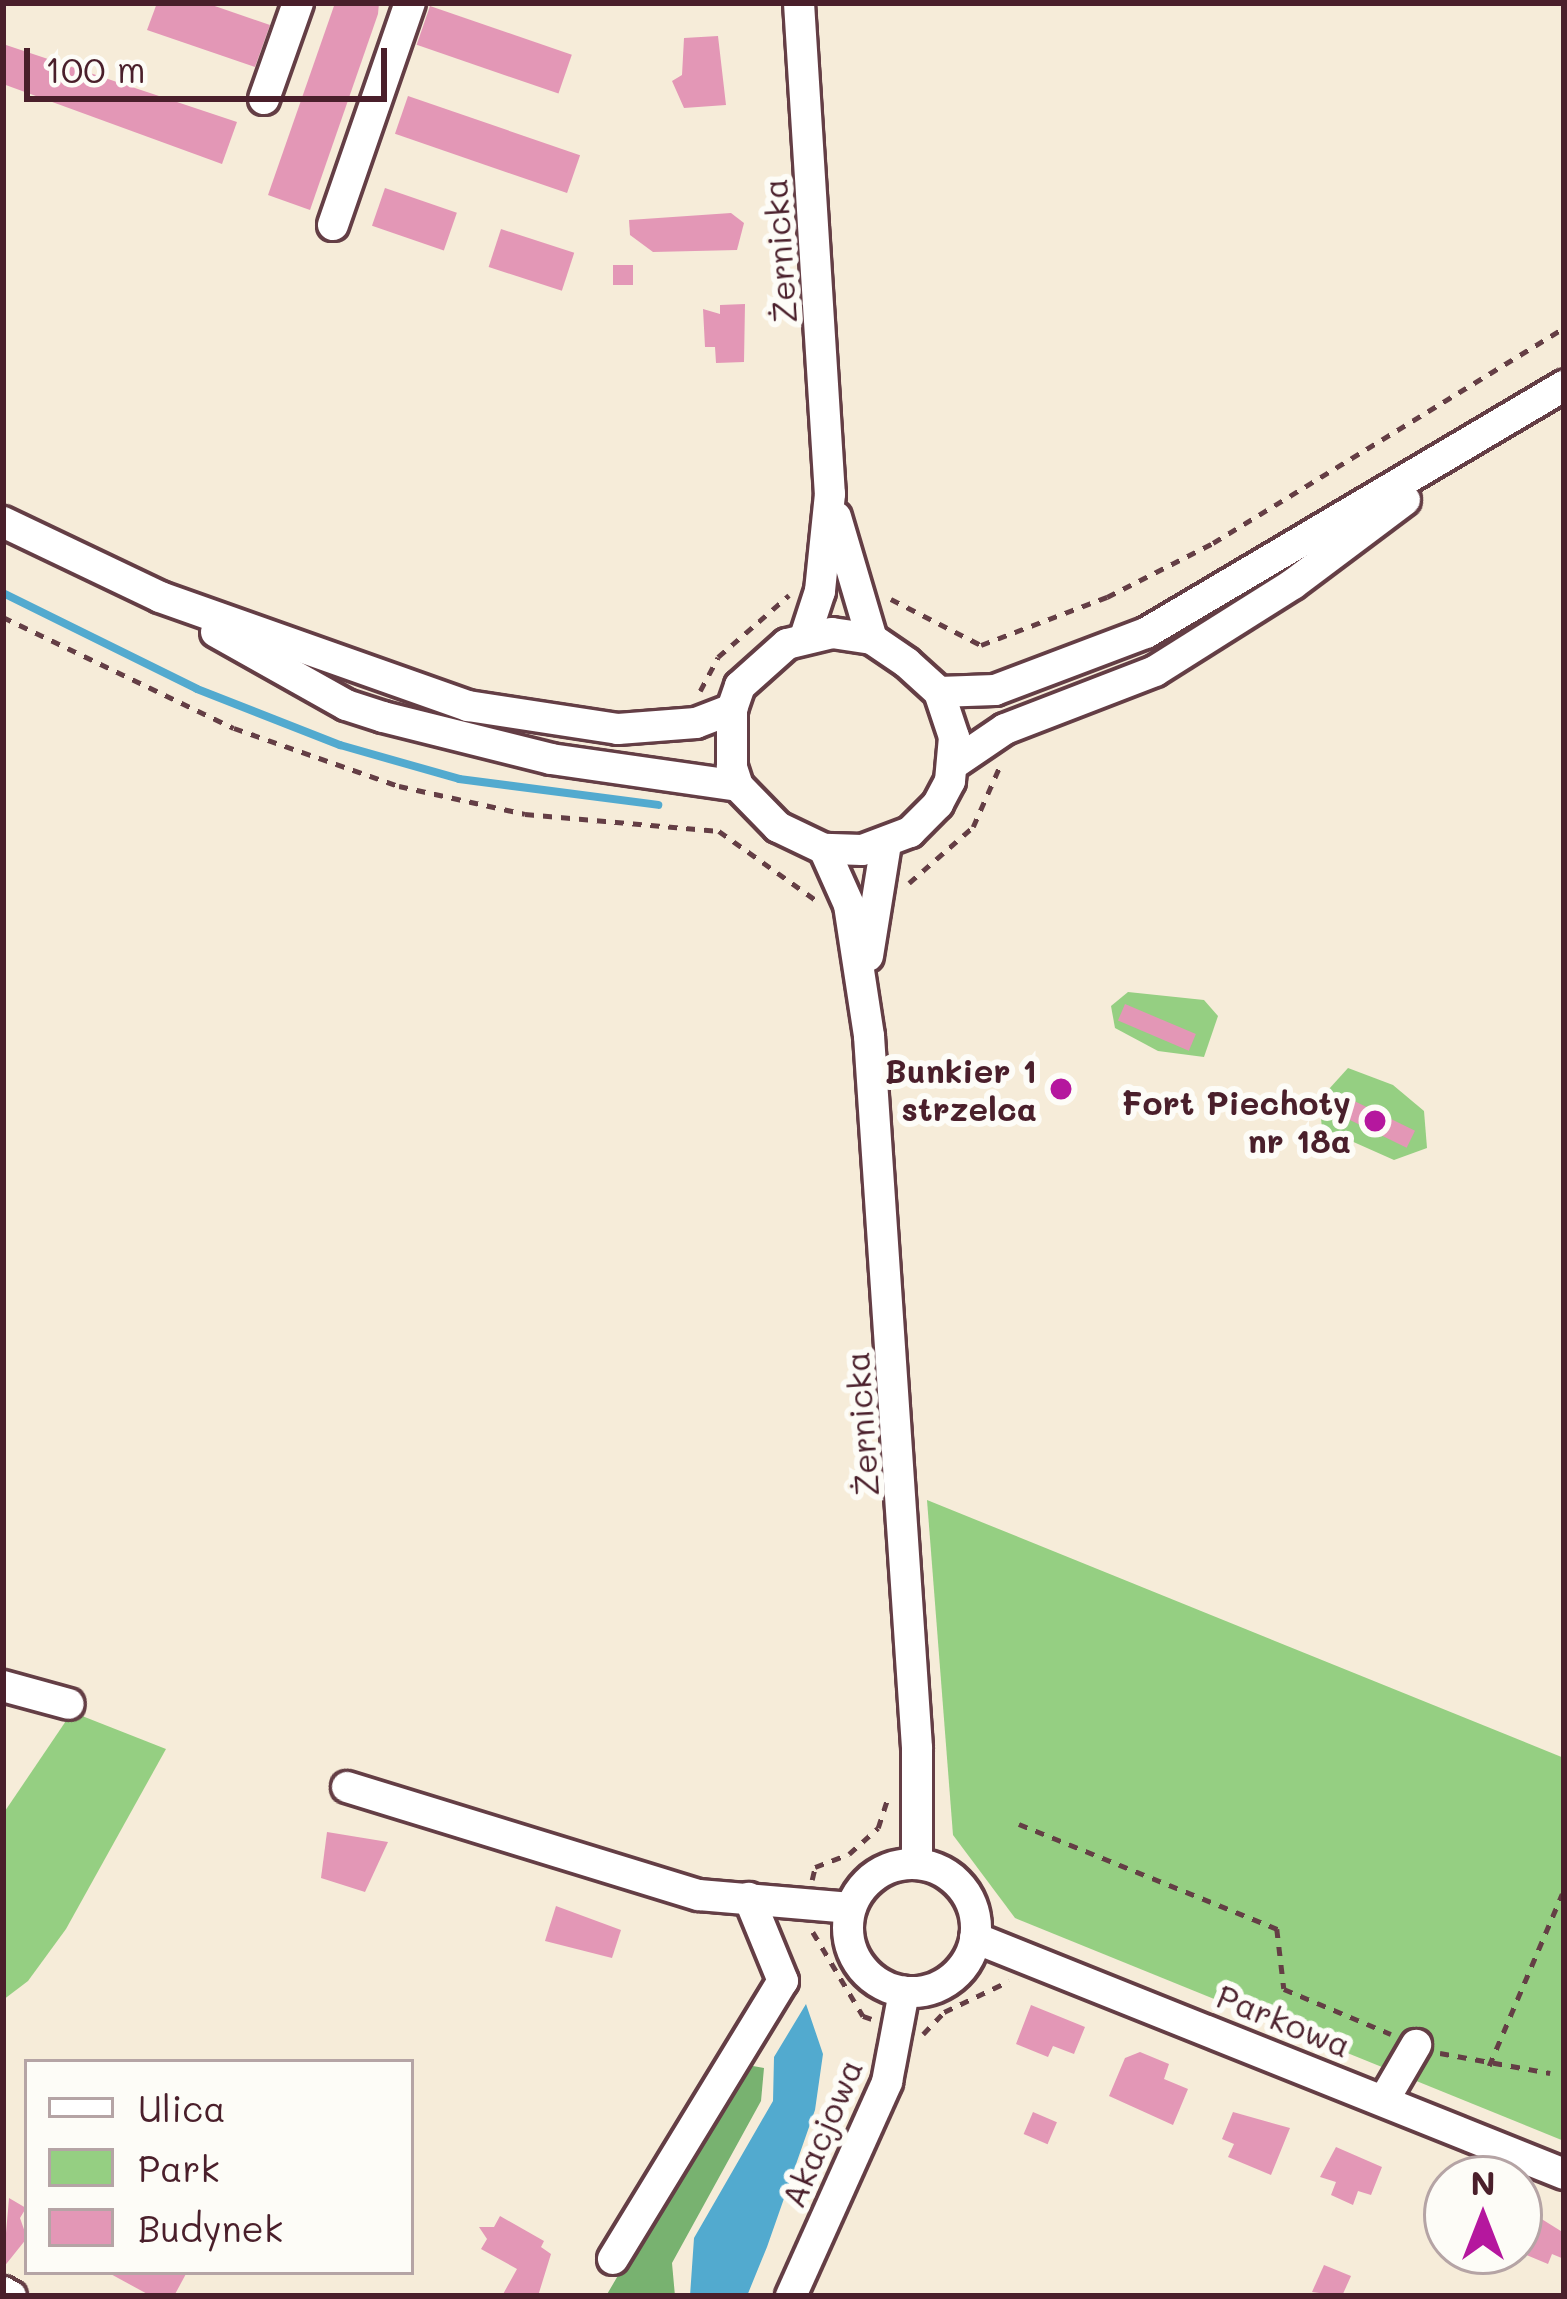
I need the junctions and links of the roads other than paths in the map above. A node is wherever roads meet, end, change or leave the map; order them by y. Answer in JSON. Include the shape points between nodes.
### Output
{"nodes":[{"id":1,"x":298,"y":3,"type":"edge"},
{"id":2,"x":410,"y":3,"type":"edge"},
{"id":3,"x":799,"y":3,"type":"edge"},
{"id":4,"x":264,"y":99,"type":"dead end"},
{"id":5,"x":333,"y":226,"type":"dead end"},
{"id":6,"x":1564,"y":386,"type":"edge"},
{"id":7,"x":1515,"y":416,"type":"junction"},
{"id":8,"x":830,"y":494,"type":"junction"},
{"id":9,"x":3,"y":522,"type":"edge"},
{"id":10,"x":160,"y":597,"type":"junction"},
{"id":11,"x":805,"y":638,"type":"junction"},
{"id":12,"x":872,"y":640,"type":"junction"},
{"id":13,"x":939,"y":692,"type":"junction"},
{"id":14,"x":731,"y":709,"type":"junction"},
{"id":15,"x":952,"y":765,"type":"junction"},
{"id":16,"x":738,"y":786,"type":"junction"},
{"id":17,"x":886,"y":844,"type":"junction"},
{"id":18,"x":824,"y":849,"type":"junction"},
{"id":19,"x":864,"y":980,"type":"junction"},
{"id":20,"x":3,"y":1686,"type":"edge"},
{"id":21,"x":69,"y":1704,"type":"dead end"},
{"id":22,"x":347,"y":1787,"type":"dead end"},
{"id":23,"x":917,"y":1863,"type":"junction"},
{"id":24,"x":749,"y":1898,"type":"junction"},
{"id":25,"x":850,"y":1908,"type":"junction"},
{"id":26,"x":975,"y":1938,"type":"junction"},
{"id":27,"x":904,"y":1992,"type":"junction"},
{"id":28,"x":1416,"y":2045,"type":"road end"},
{"id":29,"x":1384,"y":2100,"type":"junction"},
{"id":30,"x":1564,"y":2174,"type":"edge"},
{"id":31,"x":613,"y":2259,"type":"dead end"},
{"id":32,"x":790,"y":2296,"type":"edge"}],
"edges":[{"from":1,"to":4,"type":"street"},
{"from":2,"to":5,"type":"street"},
{"from":3,"to":8,"type":"street","name":"Żernicka"},
{"from":6,"to":7,"type":"street"},
{"from":7,"to":13,"type":"street","via":[[1146,633],[995,690]]},
{"from":7,"to":15,"type":"street","via":[[1293,584],[1155,671],[1005,729]]},
{"from":8,"to":11,"type":"street","name":"Żernicka","via":[[820,591]]},
{"from":8,"to":12,"type":"street","name":"Żernicka"},
{"from":9,"to":10,"type":"street"},
{"from":10,"to":14,"type":"street","via":[[468,706],[618,729],[696,723]]},
{"from":10,"to":16,"type":"street","via":[[346,705],[551,759]]},
{"from":11,"to":12,"type":"street"},
{"from":11,"to":14,"type":"street","via":[[751,672]]},
{"from":12,"to":13,"type":"street"},
{"from":13,"to":15,"type":"street","via":[[954,737]]},
{"from":14,"to":16,"type":"street"},
{"from":15,"to":17,"type":"street","via":[[938,804]]},
{"from":16,"to":18,"type":"street","via":[[778,827]]},
{"from":17,"to":18,"type":"street"},
{"from":17,"to":19,"type":"street","name":"Żernicka"},
{"from":18,"to":19,"type":"street","name":"Żernicka","via":[[849,905]]},
{"from":19,"to":23,"type":"street","name":"Żernicka","via":[[917,1748]]},
{"from":20,"to":21,"type":"street"},
{"from":22,"to":24,"type":"street","via":[[647,1881]]},
{"from":23,"to":25,"type":"street","via":[[870,1879]]},
{"from":23,"to":26,"type":"street","via":[[959,1884],[976,1918]]},
{"from":24,"to":25,"type":"street"},
{"from":24,"to":31,"type":"street","via":[[783,1981]]},
{"from":25,"to":27,"type":"street","via":[[854,1956],[880,1984]]},
{"from":26,"to":27,"type":"street","via":[[956,1975],[931,1990]]},
{"from":26,"to":29,"type":"street","name":"Parkowa"},
{"from":27,"to":32,"type":"street","name":"Akacjowa","via":[[887,2082]]},
{"from":28,"to":29,"type":"street"},
{"from":29,"to":30,"type":"street","name":"Parkowa"}]}
